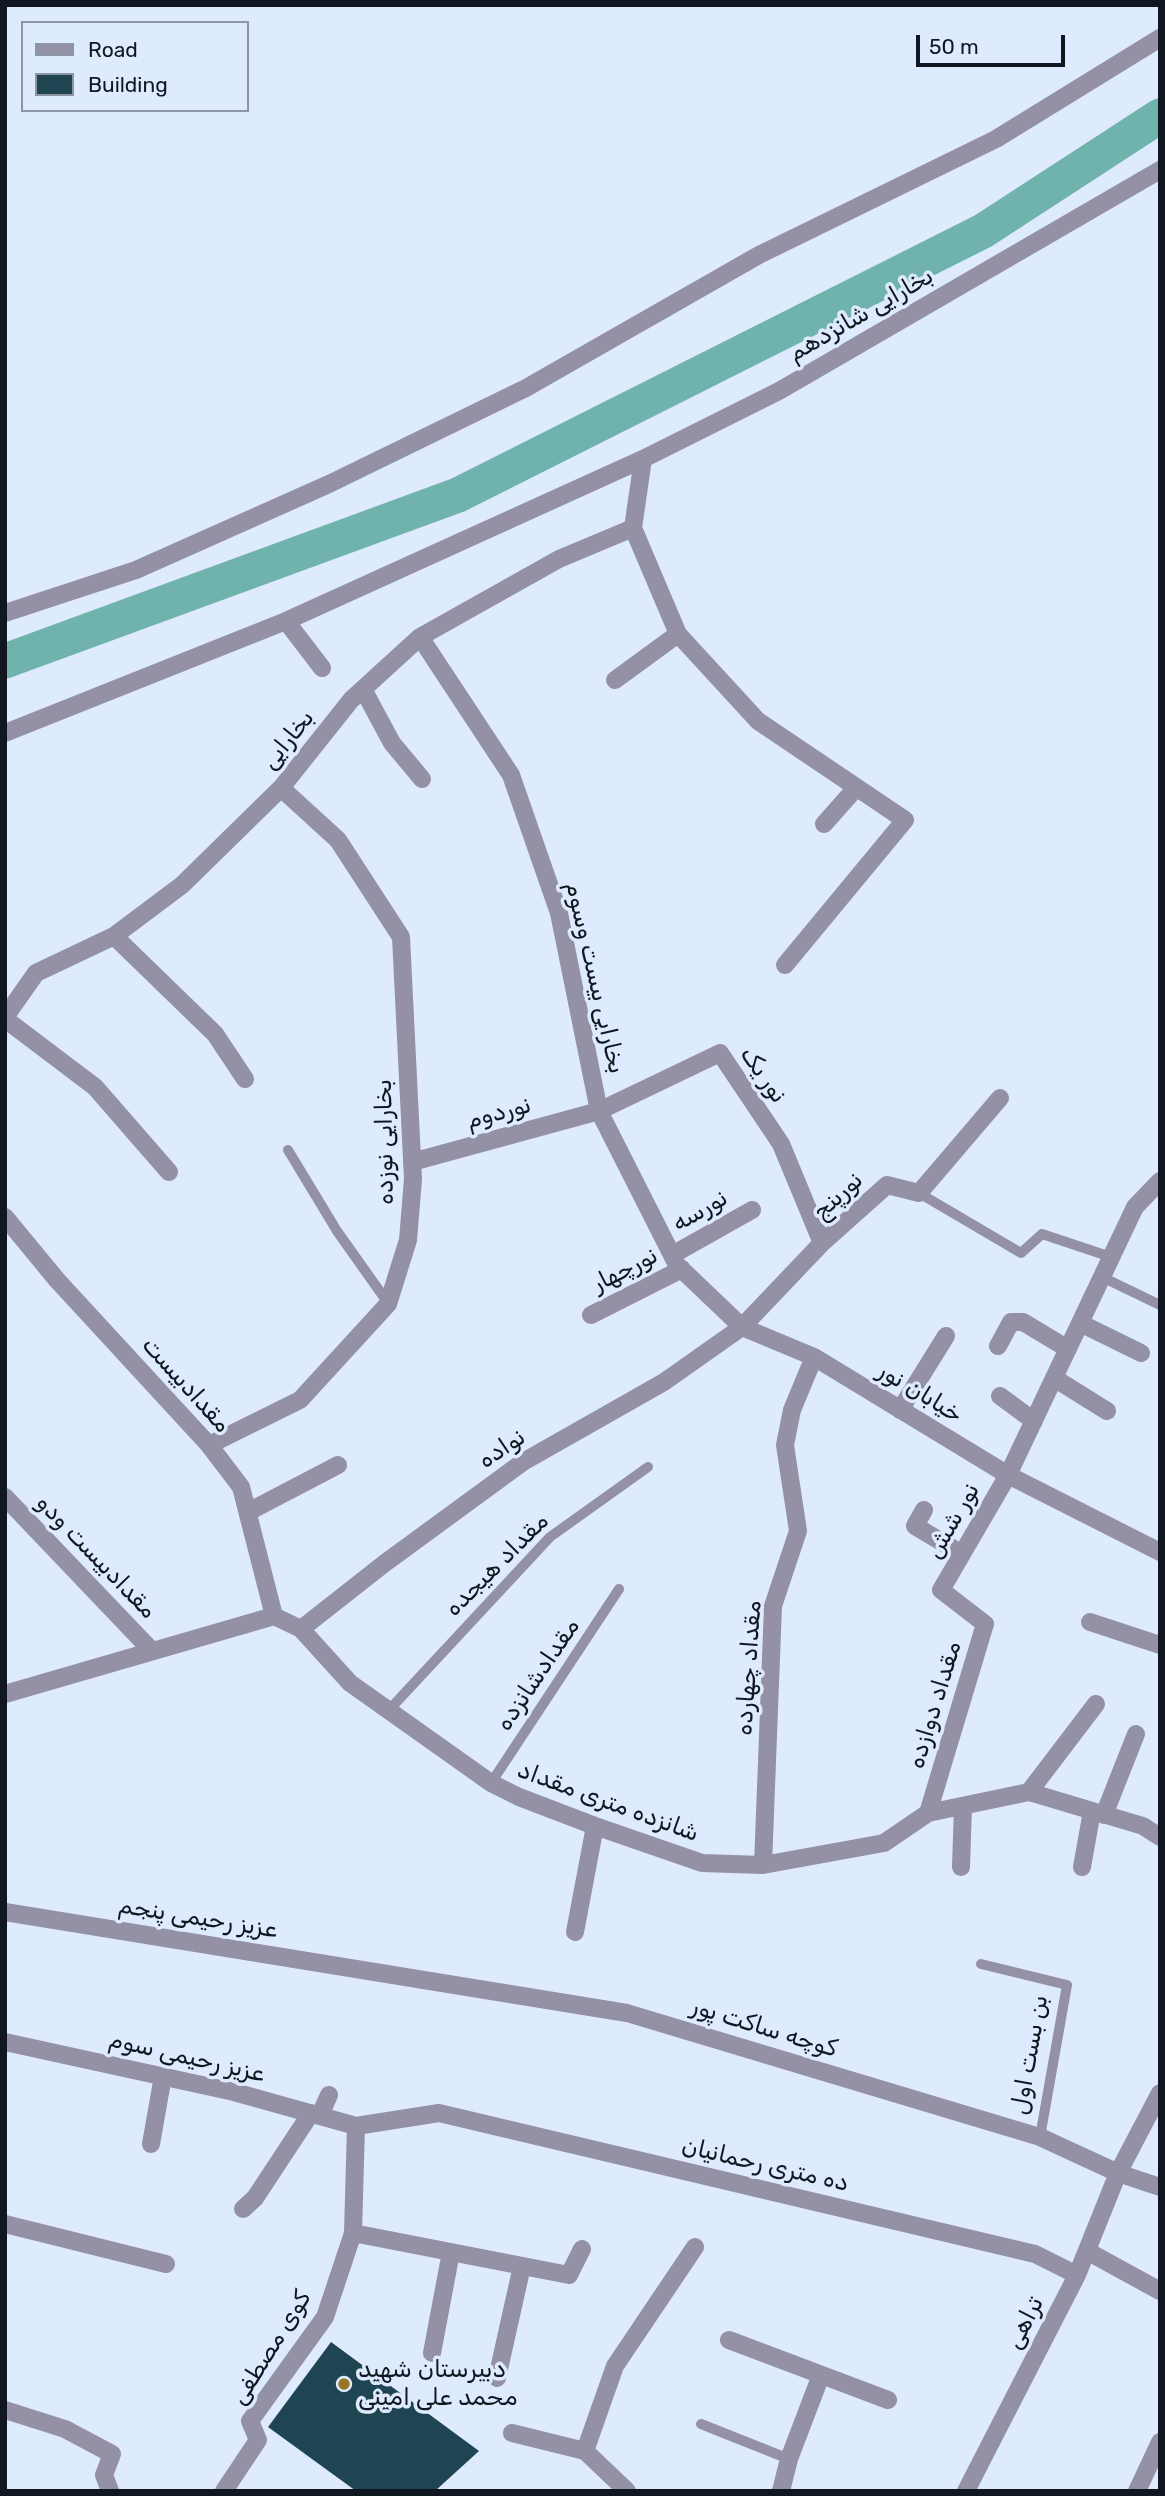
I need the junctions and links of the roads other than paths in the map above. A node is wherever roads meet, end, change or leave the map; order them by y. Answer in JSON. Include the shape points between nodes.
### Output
{"nodes":[{"id":1,"x":1160,"y":38,"type":"edge"},
{"id":2,"x":1160,"y":170,"type":"edge"},
{"id":3,"x":643,"y":459,"type":"junction"},
{"id":4,"x":634,"y":528,"type":"junction"},
{"id":5,"x":5,"y":613,"type":"edge"},
{"id":6,"x":286,"y":621,"type":"junction"},
{"id":7,"x":678,"y":634,"type":"junction"},
{"id":8,"x":420,"y":637,"type":"junction"},
{"id":9,"x":322,"y":668,"type":"dead end"},
{"id":10,"x":615,"y":680,"type":"dead end"},
{"id":11,"x":363,"y":690,"type":"junction"},
{"id":12,"x":5,"y":733,"type":"edge"},
{"id":13,"x":422,"y":779,"type":"dead end"},
{"id":14,"x":281,"y":788,"type":"junction"},
{"id":15,"x":856,"y":788,"type":"junction"},
{"id":16,"x":824,"y":824,"type":"dead end"},
{"id":17,"x":114,"y":936,"type":"junction"},
{"id":18,"x":785,"y":965,"type":"dead end"},
{"id":19,"x":5,"y":1018,"type":"edge"},
{"id":20,"x":244,"y":1079,"type":"dead end"},
{"id":21,"x":1000,"y":1098,"type":"dead end"},
{"id":22,"x":599,"y":1111,"type":"junction"},
{"id":23,"x":288,"y":1150,"type":"dead end"},
{"id":24,"x":412,"y":1162,"type":"junction"},
{"id":25,"x":169,"y":1172,"type":"dead end"},
{"id":26,"x":1160,"y":1181,"type":"edge"},
{"id":27,"x":919,"y":1193,"type":"junction"},
{"id":28,"x":752,"y":1210,"type":"dead end"},
{"id":29,"x":5,"y":1217,"type":"edge"},
{"id":30,"x":822,"y":1243,"type":"junction"},
{"id":31,"x":1111,"y":1257,"type":"junction"},
{"id":32,"x":677,"y":1262,"type":"junction"},
{"id":33,"x":1102,"y":1277,"type":"junction"},
{"id":34,"x":388,"y":1304,"type":"junction"},
{"id":35,"x":1160,"y":1305,"type":"edge"},
{"id":36,"x":591,"y":1315,"type":"dead end"},
{"id":37,"x":1080,"y":1323,"type":"junction"},
{"id":38,"x":742,"y":1327,"type":"junction"},
{"id":39,"x":946,"y":1336,"type":"dead end"},
{"id":40,"x":998,"y":1346,"type":"dead end"},
{"id":41,"x":1068,"y":1349,"type":"junction"},
{"id":42,"x":1141,"y":1353,"type":"dead end"},
{"id":43,"x":814,"y":1357,"type":"junction"},
{"id":44,"x":1054,"y":1378,"type":"junction"},
{"id":45,"x":1000,"y":1396,"type":"dead end"},
{"id":46,"x":900,"y":1410,"type":"junction"},
{"id":47,"x":1107,"y":1411,"type":"dead end"},
{"id":48,"x":1034,"y":1421,"type":"junction"},
{"id":49,"x":209,"y":1445,"type":"junction"},
{"id":50,"x":338,"y":1465,"type":"dead end"},
{"id":51,"x":648,"y":1467,"type":"dead end"},
{"id":52,"x":1007,"y":1475,"type":"junction"},
{"id":53,"x":5,"y":1497,"type":"edge"},
{"id":54,"x":924,"y":1510,"type":"dead end"},
{"id":55,"x":248,"y":1511,"type":"junction"},
{"id":56,"x":1160,"y":1552,"type":"edge"},
{"id":57,"x":962,"y":1554,"type":"junction"},
{"id":58,"x":620,"y":1589,"type":"dead end"},
{"id":59,"x":941,"y":1590,"type":"joint"},
{"id":60,"x":274,"y":1616,"type":"junction"},
{"id":61,"x":1090,"y":1622,"type":"dead end"},
{"id":62,"x":301,"y":1629,"type":"junction"},
{"id":63,"x":1160,"y":1645,"type":"edge"},
{"id":64,"x":152,"y":1651,"type":"junction"},
{"id":65,"x":5,"y":1694,"type":"edge"},
{"id":66,"x":1096,"y":1704,"type":"dead end"},
{"id":67,"x":389,"y":1710,"type":"junction"},
{"id":68,"x":1136,"y":1734,"type":"dead end"},
{"id":69,"x":491,"y":1783,"type":"junction"},
{"id":70,"x":1029,"y":1792,"type":"junction"},
{"id":71,"x":963,"y":1806,"type":"junction"},
{"id":72,"x":928,"y":1813,"type":"junction"},
{"id":73,"x":1098,"y":1813,"type":"junction"},
{"id":74,"x":595,"y":1826,"type":"junction"},
{"id":75,"x":1160,"y":1837,"type":"edge"},
{"id":76,"x":763,"y":1865,"type":"junction"},
{"id":77,"x":961,"y":1867,"type":"dead end"},
{"id":78,"x":1082,"y":1867,"type":"dead end"},
{"id":79,"x":5,"y":1912,"type":"edge"},
{"id":80,"x":575,"y":1933,"type":"dead end"},
{"id":81,"x":981,"y":1964,"type":"dead end"},
{"id":82,"x":383,"y":1973,"type":"joint"},
{"id":83,"x":5,"y":2042,"type":"edge"},
{"id":84,"x":163,"y":2076,"type":"junction"},
{"id":85,"x":1160,"y":2093,"type":"edge"},
{"id":86,"x":329,"y":2095,"type":"dead end"},
{"id":87,"x":316,"y":2114,"type":"junction"},
{"id":88,"x":356,"y":2126,"type":"junction"},
{"id":89,"x":1040,"y":2137,"type":"junction"},
{"id":90,"x":151,"y":2144,"type":"dead end"},
{"id":91,"x":1118,"y":2173,"type":"junction"},
{"id":92,"x":1160,"y":2187,"type":"edge"},
{"id":93,"x":243,"y":2209,"type":"dead end"},
{"id":94,"x":5,"y":2224,"type":"edge"},
{"id":95,"x":353,"y":2232,"type":"junction"},
{"id":96,"x":695,"y":2247,"type":"dead end"},
{"id":97,"x":582,"y":2249,"type":"dead end"},
{"id":98,"x":1087,"y":2251,"type":"junction"},
{"id":99,"x":451,"y":2252,"type":"junction"},
{"id":100,"x":166,"y":2264,"type":"dead end"},
{"id":101,"x":522,"y":2266,"type":"junction"},
{"id":102,"x":1077,"y":2275,"type":"junction"},
{"id":103,"x":1160,"y":2291,"type":"edge"},
{"id":104,"x":729,"y":2340,"type":"dead end"},
{"id":105,"x":432,"y":2353,"type":"dead end"},
{"id":106,"x":821,"y":2375,"type":"junction"},
{"id":107,"x":497,"y":2378,"type":"dead end"},
{"id":108,"x":888,"y":2400,"type":"dead end"},
{"id":109,"x":5,"y":2410,"type":"edge"},
{"id":110,"x":701,"y":2424,"type":"dead end"},
{"id":111,"x":512,"y":2433,"type":"dead end"},
{"id":112,"x":1160,"y":2442,"type":"edge"},
{"id":113,"x":585,"y":2451,"type":"junction"},
{"id":114,"x":789,"y":2459,"type":"junction"},
{"id":115,"x":103,"y":2486,"type":"edge"},
{"id":116,"x":224,"y":2491,"type":"edge"},
{"id":117,"x":627,"y":2491,"type":"edge"},
{"id":118,"x":780,"y":2491,"type":"edge"},
{"id":119,"x":966,"y":2491,"type":"edge"},
{"id":120,"x":1137,"y":2491,"type":"edge"}],
"edges":[{"from":1,"to":5,"type":"street","via":[[996,139],[759,255],[514,394],[329,484],[136,570]]},
{"from":2,"to":3,"type":"street","name":"بخارایی شانزدهم","via":[[779,391]]},
{"from":3,"to":4,"type":"street"},
{"from":3,"to":6,"type":"street","name":"بخارایی شانزدهم"},
{"from":4,"to":7,"type":"street"},
{"from":4,"to":8,"type":"street","name":"بخارایی","via":[[559,559]]},
{"from":6,"to":9,"type":"street"},
{"from":6,"to":12,"type":"street","name":"بخارایی شانزدهم"},
{"from":7,"to":10,"type":"street"},
{"from":7,"to":15,"type":"street","via":[[758,721]]},
{"from":8,"to":11,"type":"street","name":"بخارایی"},
{"from":8,"to":22,"type":"street","name":"بخارایی بیست وسوم","via":[[511,775],[559,914]]},
{"from":11,"to":13,"type":"street","via":[[392,743]]},
{"from":11,"to":14,"type":"street","name":"بخارایی"},
{"from":14,"to":17,"type":"street","name":"بخارایی","via":[[182,885]]},
{"from":14,"to":24,"type":"street","name":"بخارایی نوزده","via":[[338,840],[401,937]]},
{"from":15,"to":16,"type":"street"},
{"from":15,"to":18,"type":"street","via":[[905,820]]},
{"from":17,"to":19,"type":"street","name":"بخارایی","via":[[36,973]]},
{"from":17,"to":20,"type":"street","via":[[215,1034]]},
{"from":19,"to":25,"type":"street","via":[[95,1087]]},
{"from":21,"to":27,"type":"street"},
{"from":22,"to":24,"type":"street","name":"نوردوم"},
{"from":22,"to":30,"type":"street","name":"نور یک","via":[[720,1053],[781,1144]]},
{"from":22,"to":32,"type":"street","name":"خیابان نور"},
{"from":23,"to":34,"type":"lane"},
{"from":24,"to":34,"type":"street","name":"بخارایی نوزده","via":[[408,1240]]},
{"from":26,"to":31,"type":"street","via":[[1135,1207]]},
{"from":27,"to":30,"type":"street","name":"نورپنج","via":[[887,1185]]},
{"from":27,"to":31,"type":"lane","via":[[1021,1253],[1042,1234]]},
{"from":28,"to":32,"type":"street","name":"نورسه"},
{"from":29,"to":49,"type":"street","name":"مقدادبیست"},
{"from":30,"to":38,"type":"street","name":"نورپنج"},
{"from":31,"to":33,"type":"street"},
{"from":32,"to":36,"type":"street","name":"نورچهار"},
{"from":32,"to":38,"type":"street","name":"خیابان نور"},
{"from":33,"to":35,"type":"lane"},
{"from":33,"to":37,"type":"street"},
{"from":34,"to":49,"type":"street","name":"بخارایی نوزده","via":[[300,1400]]},
{"from":37,"to":41,"type":"street"},
{"from":37,"to":42,"type":"street"},
{"from":38,"to":43,"type":"street","name":"خیابان نور"},
{"from":38,"to":62,"type":"street","name":"نواده","via":[[664,1382],[523,1462]]},
{"from":39,"to":46,"type":"street"},
{"from":40,"to":41,"type":"street","via":[[1011,1321],[1023,1321]]},
{"from":41,"to":44,"type":"street"},
{"from":43,"to":46,"type":"street","name":"خیابان نور"},
{"from":43,"to":76,"type":"street","name":"مقداد چهارده","via":[[792,1410],[785,1445],[798,1531],[773,1606]]},
{"from":44,"to":47,"type":"street"},
{"from":44,"to":48,"type":"street"},
{"from":45,"to":48,"type":"street"},
{"from":46,"to":52,"type":"street","name":"خیابان نور"},
{"from":48,"to":52,"type":"street"},
{"from":49,"to":55,"type":"street","name":"مقدادبیست","via":[[241,1486]]},
{"from":50,"to":55,"type":"street"},
{"from":51,"to":67,"type":"lane","name":"مقداد هیجده","via":[[550,1537]]},
{"from":52,"to":56,"type":"street","name":"خیابان نور"},
{"from":52,"to":57,"type":"street","name":"نور شش"},
{"from":53,"to":64,"type":"street","name":"مقدادبیست ودو"},
{"from":54,"to":57,"type":"street","via":[[915,1526]]},
{"from":55,"to":60,"type":"street","name":"مقدادبیست"},
{"from":57,"to":59,"type":"street","name":"نور شش"},
{"from":58,"to":69,"type":"lane","name":"مقدادشانزده"},
{"from":59,"to":72,"type":"street","name":"مقداد دوازده","via":[[985,1623]]},
{"from":60,"to":62,"type":"street","name":"شانزده متری مقداد"},
{"from":60,"to":64,"type":"street"},
{"from":61,"to":63,"type":"street"},
{"from":62,"to":67,"type":"street","name":"شانزده متری مقداد","via":[[350,1683]]},
{"from":64,"to":65,"type":"street"},
{"from":66,"to":70,"type":"street"},
{"from":67,"to":69,"type":"street","name":"شانزده متری مقداد"},
{"from":68,"to":73,"type":"street"},
{"from":69,"to":74,"type":"street","name":"شانزده متری مقداد"},
{"from":70,"to":71,"type":"street","name":"شانزده متری مقداد"},
{"from":70,"to":73,"type":"street","name":"شانزده متری مقداد"},
{"from":71,"to":72,"type":"street","name":"شانزده متری مقداد"},
{"from":71,"to":77,"type":"street"},
{"from":72,"to":76,"type":"street","name":"شانزده متری مقداد","via":[[884,1843]]},
{"from":73,"to":75,"type":"street","name":"شانزده متری مقداد","via":[[1143,1826]]},
{"from":73,"to":78,"type":"street"},
{"from":74,"to":76,"type":"street","name":"شانزده متری مقداد","via":[[702,1863]]},
{"from":74,"to":80,"type":"street"},
{"from":79,"to":82,"type":"street","name":"عزیز رحیمی پنجم"},
{"from":81,"to":89,"type":"lane","name":"بن بست اول","via":[[1067,1985]]},
{"from":82,"to":89,"type":"street","name":"کوچه ساکت پور","via":[[627,2013]]},
{"from":83,"to":84,"type":"street","name":"عزیز رحیمی سوم"},
{"from":84,"to":87,"type":"street","name":"عزیز رحیمی سوم"},
{"from":84,"to":90,"type":"street"},
{"from":85,"to":91,"type":"street","name":"تراهی"},
{"from":86,"to":87,"type":"street"},
{"from":87,"to":88,"type":"street","name":"عزیز رحیمی سوم"},
{"from":87,"to":93,"type":"street"},
{"from":88,"to":95,"type":"street"},
{"from":88,"to":102,"type":"street","name":"ده متری رحمانیان","via":[[439,2113],[1035,2254]]},
{"from":89,"to":91,"type":"street","name":"کوچه ساکت پور"},
{"from":91,"to":92,"type":"street","name":"کوچه ساکت پور"},
{"from":91,"to":98,"type":"street","name":"تراهی"},
{"from":94,"to":100,"type":"street"},
{"from":95,"to":99,"type":"street"},
{"from":95,"to":116,"type":"street","name":"کوی مصطفی","via":[[325,2317],[250,2421],[258,2440]]},
{"from":96,"to":113,"type":"street","via":[[615,2366]]},
{"from":97,"to":101,"type":"street","via":[[569,2275]]},
{"from":98,"to":102,"type":"street","name":"تراهی"},
{"from":98,"to":103,"type":"street"},
{"from":99,"to":101,"type":"street"},
{"from":99,"to":105,"type":"street"},
{"from":101,"to":107,"type":"street"},
{"from":102,"to":119,"type":"street","name":"تراهی"},
{"from":104,"to":106,"type":"street"},
{"from":106,"to":108,"type":"street"},
{"from":106,"to":114,"type":"street"},
{"from":109,"to":115,"type":"street","via":[[65,2429],[112,2454]]},
{"from":110,"to":114,"type":"lane"},
{"from":111,"to":113,"type":"street"},
{"from":112,"to":120,"type":"street"},
{"from":113,"to":117,"type":"street"},
{"from":114,"to":118,"type":"street"}]}
